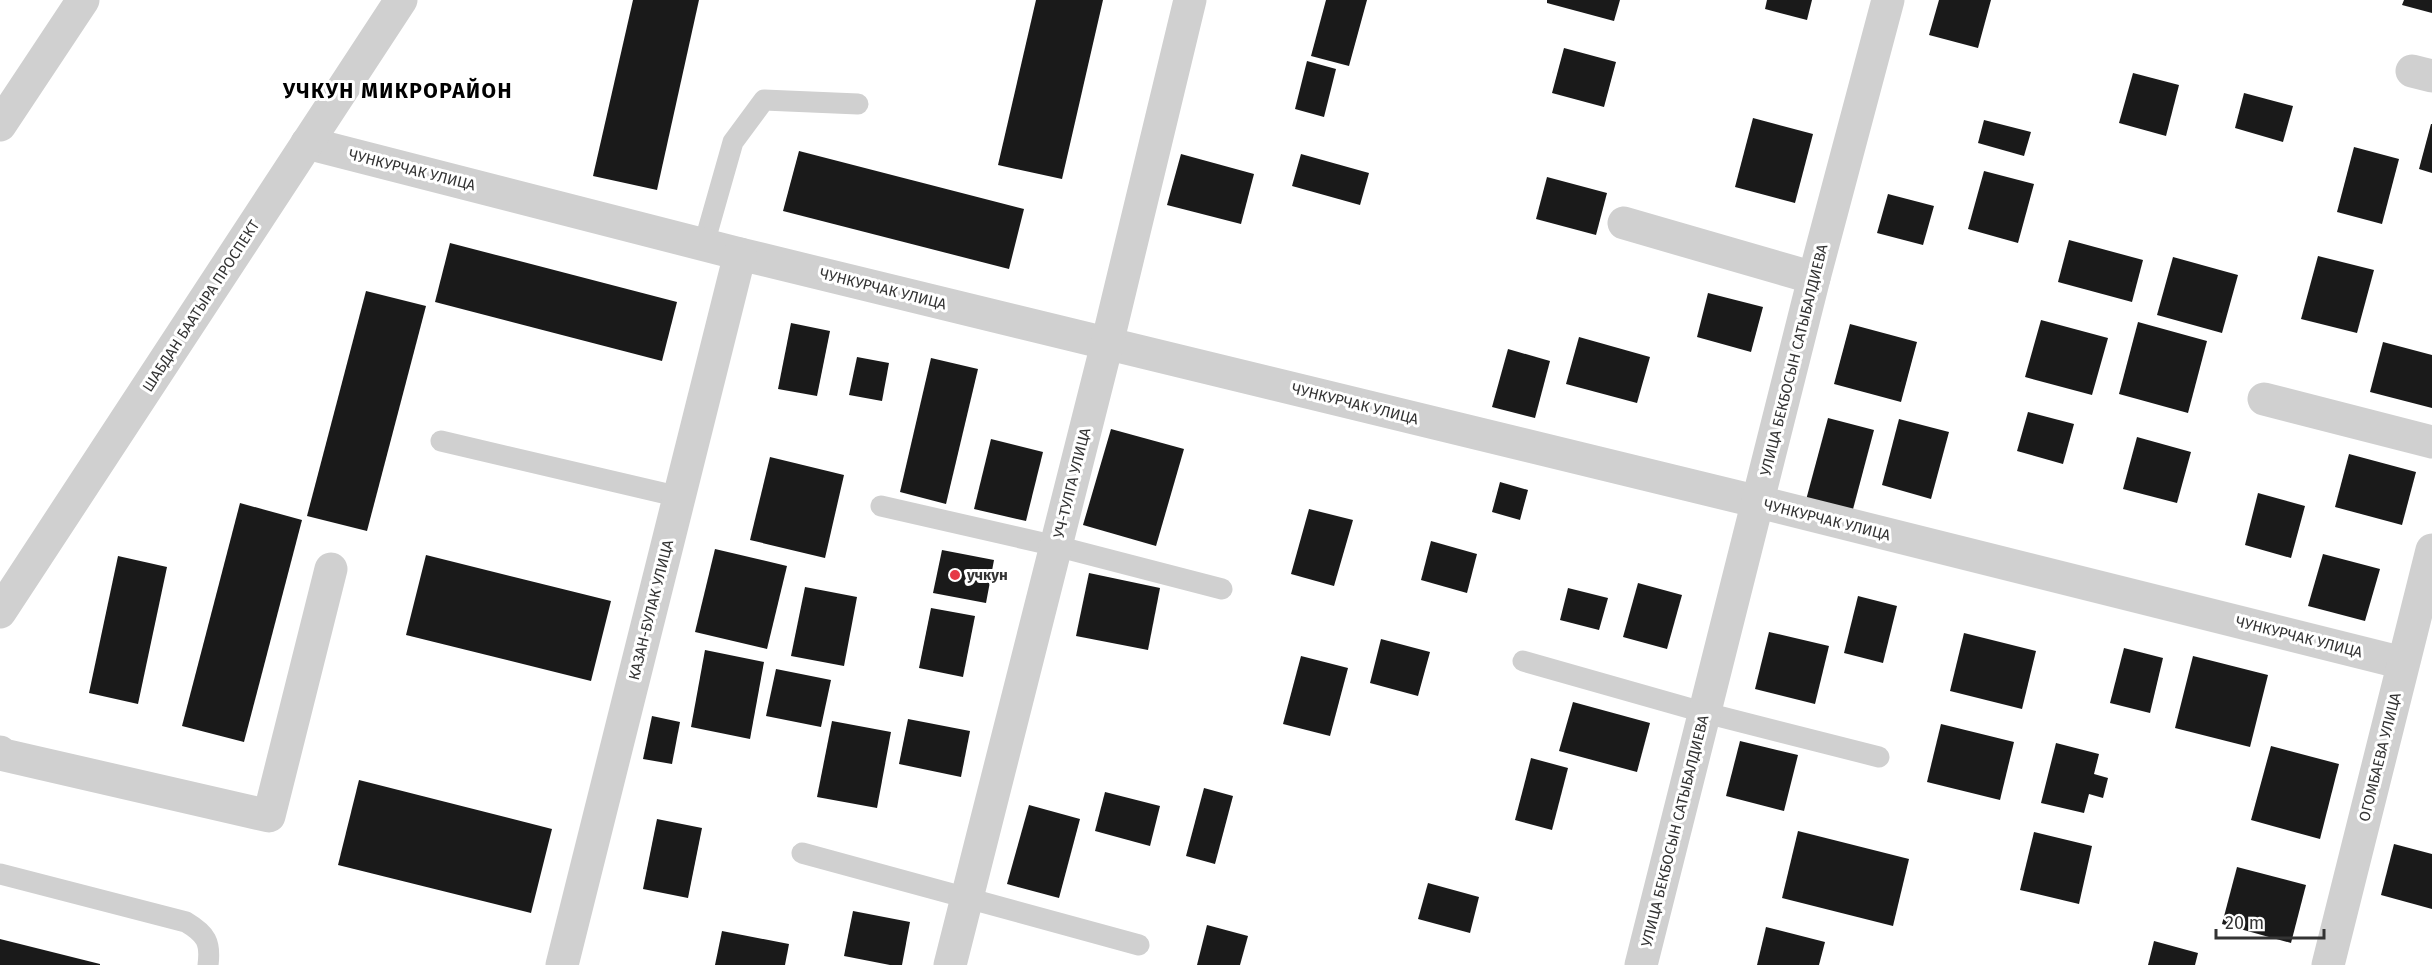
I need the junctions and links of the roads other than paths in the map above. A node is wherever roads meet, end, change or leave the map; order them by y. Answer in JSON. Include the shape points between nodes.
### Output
{"nodes":[{"id":1,"x":83,"y":0,"type":"edge"},
{"id":2,"x":401,"y":0,"type":"edge"},
{"id":3,"x":1190,"y":0,"type":"edge"},
{"id":4,"x":1888,"y":0,"type":"edge"},
{"id":5,"x":858,"y":104,"type":"dead end"},
{"id":6,"x":0,"y":125,"type":"edge"},
{"id":7,"x":307,"y":143,"type":"junction"},
{"id":8,"x":1624,"y":223,"type":"dead end"},
{"id":9,"x":704,"y":244,"type":"junction"},
{"id":10,"x":740,"y":254,"type":"junction"},
{"id":11,"x":1814,"y":278,"type":"junction"},
{"id":12,"x":1107,"y":344,"type":"junction"},
{"id":13,"x":2264,"y":399,"type":"dead end"},
{"id":14,"x":441,"y":441,"type":"dead end"},
{"id":15,"x":2432,"y":442,"type":"edge"},
{"id":16,"x":680,"y":497,"type":"junction"},
{"id":17,"x":1759,"y":502,"type":"junction"},
{"id":18,"x":881,"y":506,"type":"dead end"},
{"id":19,"x":1056,"y":546,"type":"junction"},
{"id":20,"x":2432,"y":550,"type":"edge"},
{"id":21,"x":331,"y":569,"type":"dead end"},
{"id":22,"x":1222,"y":589,"type":"dead end"},
{"id":23,"x":0,"y":612,"type":"edge"},
{"id":24,"x":1523,"y":661,"type":"dead end"},
{"id":25,"x":2403,"y":663,"type":"junction"},
{"id":26,"x":1706,"y":713,"type":"junction"},
{"id":27,"x":0,"y":752,"type":"edge"},
{"id":28,"x":1879,"y":757,"type":"dead end"},
{"id":29,"x":802,"y":854,"type":"dead end"},
{"id":30,"x":0,"y":874,"type":"edge"},
{"id":31,"x":966,"y":899,"type":"junction"},
{"id":32,"x":1139,"y":945,"type":"dead end"},
{"id":33,"x":208,"y":965,"type":"edge"},
{"id":34,"x":562,"y":965,"type":"edge"},
{"id":35,"x":950,"y":965,"type":"edge"},
{"id":36,"x":1641,"y":965,"type":"edge"},
{"id":37,"x":2328,"y":965,"type":"edge"}],
"edges":[{"from":1,"to":6,"type":"street"},
{"from":2,"to":7,"type":"street","name":"ШАБДАН БААТЫРА ПРОСПЕКТ"},
{"from":3,"to":12,"type":"street","name":"УЧ-ТУЛГА УЛИЦА"},
{"from":4,"to":11,"type":"street","name":"УЛИЦА БЕКБОСЫН САТЫБАЛДИЕВА"},
{"from":5,"to":9,"type":"lane","via":[[764,99],[733,142]]},
{"from":7,"to":9,"type":"street","name":"ЧУНКУРЧАК УЛИЦА"},
{"from":7,"to":23,"type":"street","name":"ШАБДАН БААТЫРА ПРОСПЕКТ"},
{"from":8,"to":11,"type":"street"},
{"from":9,"to":10,"type":"street","name":"ЧУНКУРЧАК УЛИЦА"},
{"from":10,"to":12,"type":"street","name":"ЧУНКУРЧАК УЛИЦА"},
{"from":10,"to":16,"type":"street","name":"КАЗАН-БУЛАК УЛИЦА"},
{"from":11,"to":17,"type":"street","name":"УЛИЦА БЕКБОСЫН САТЫБАЛДИЕВА"},
{"from":12,"to":17,"type":"street","name":"ЧУНКУРЧАК УЛИЦА"},
{"from":12,"to":19,"type":"street","name":"УЧ-ТУЛГА УЛИЦА"},
{"from":13,"to":15,"type":"street"},
{"from":14,"to":16,"type":"lane"},
{"from":16,"to":34,"type":"street","name":"КАЗАН-БУЛАК УЛИЦА"},
{"from":17,"to":25,"type":"street","name":"ЧУНКУРЧАК УЛИЦА"},
{"from":17,"to":26,"type":"street","name":"УЛИЦА БЕКБОСЫН САТЫБАЛДИЕВА"},
{"from":18,"to":19,"type":"lane"},
{"from":19,"to":22,"type":"lane"},
{"from":19,"to":31,"type":"street","name":"УЧ-ТУЛГА УЛИЦА"},
{"from":20,"to":25,"type":"street","name":"ОГОМБАЕВА УЛИЦА"},
{"from":21,"to":27,"type":"street","via":[[269,816]]},
{"from":24,"to":26,"type":"lane"},
{"from":25,"to":37,"type":"street","name":"ОГОМБАЕВА УЛИЦА"},
{"from":26,"to":28,"type":"lane"},
{"from":26,"to":36,"type":"street","name":"УЛИЦА БЕКБОСЫН САТЫБАЛДИЕВА"},
{"from":29,"to":31,"type":"lane"},
{"from":30,"to":33,"type":"lane","via":[[186,922],[202,932],[210,950]]},
{"from":31,"to":32,"type":"lane"},
{"from":31,"to":35,"type":"street","name":"УЧ-ТУЛГА УЛИЦА"}]}
